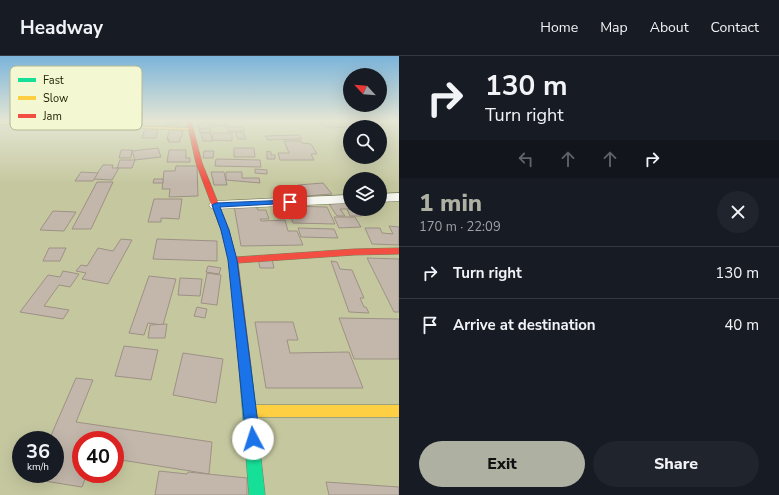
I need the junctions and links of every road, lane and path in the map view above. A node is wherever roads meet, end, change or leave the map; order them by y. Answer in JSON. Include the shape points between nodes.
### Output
{"nodes":[{"id":1,"x":194,"y":141,"type":"edge"},
{"id":2,"x":399,"y":197,"type":"edge"},
{"id":3,"x":387,"y":198,"type":"edge"},
{"id":4,"x":343,"y":199,"type":"edge"},
{"id":5,"x":216,"y":205,"type":"junction"},
{"id":6,"x":399,"y":251,"type":"edge"},
{"id":7,"x":233,"y":260,"type":"junction"},
{"id":8,"x":250,"y":411,"type":"junction"},
{"id":9,"x":399,"y":411,"type":"edge"},
{"id":10,"x":258,"y":495,"type":"edge"}],
"edges":[{"from":1,"to":5,"type":"street","via":[[199,163]]},
{"from":2,"to":3,"type":"street"},
{"from":4,"to":5,"type":"street"},
{"from":5,"to":7,"type":"street"},
{"from":6,"to":7,"type":"street"},
{"from":7,"to":8,"type":"street"},
{"from":8,"to":9,"type":"street"},
{"from":8,"to":10,"type":"street"}]}
